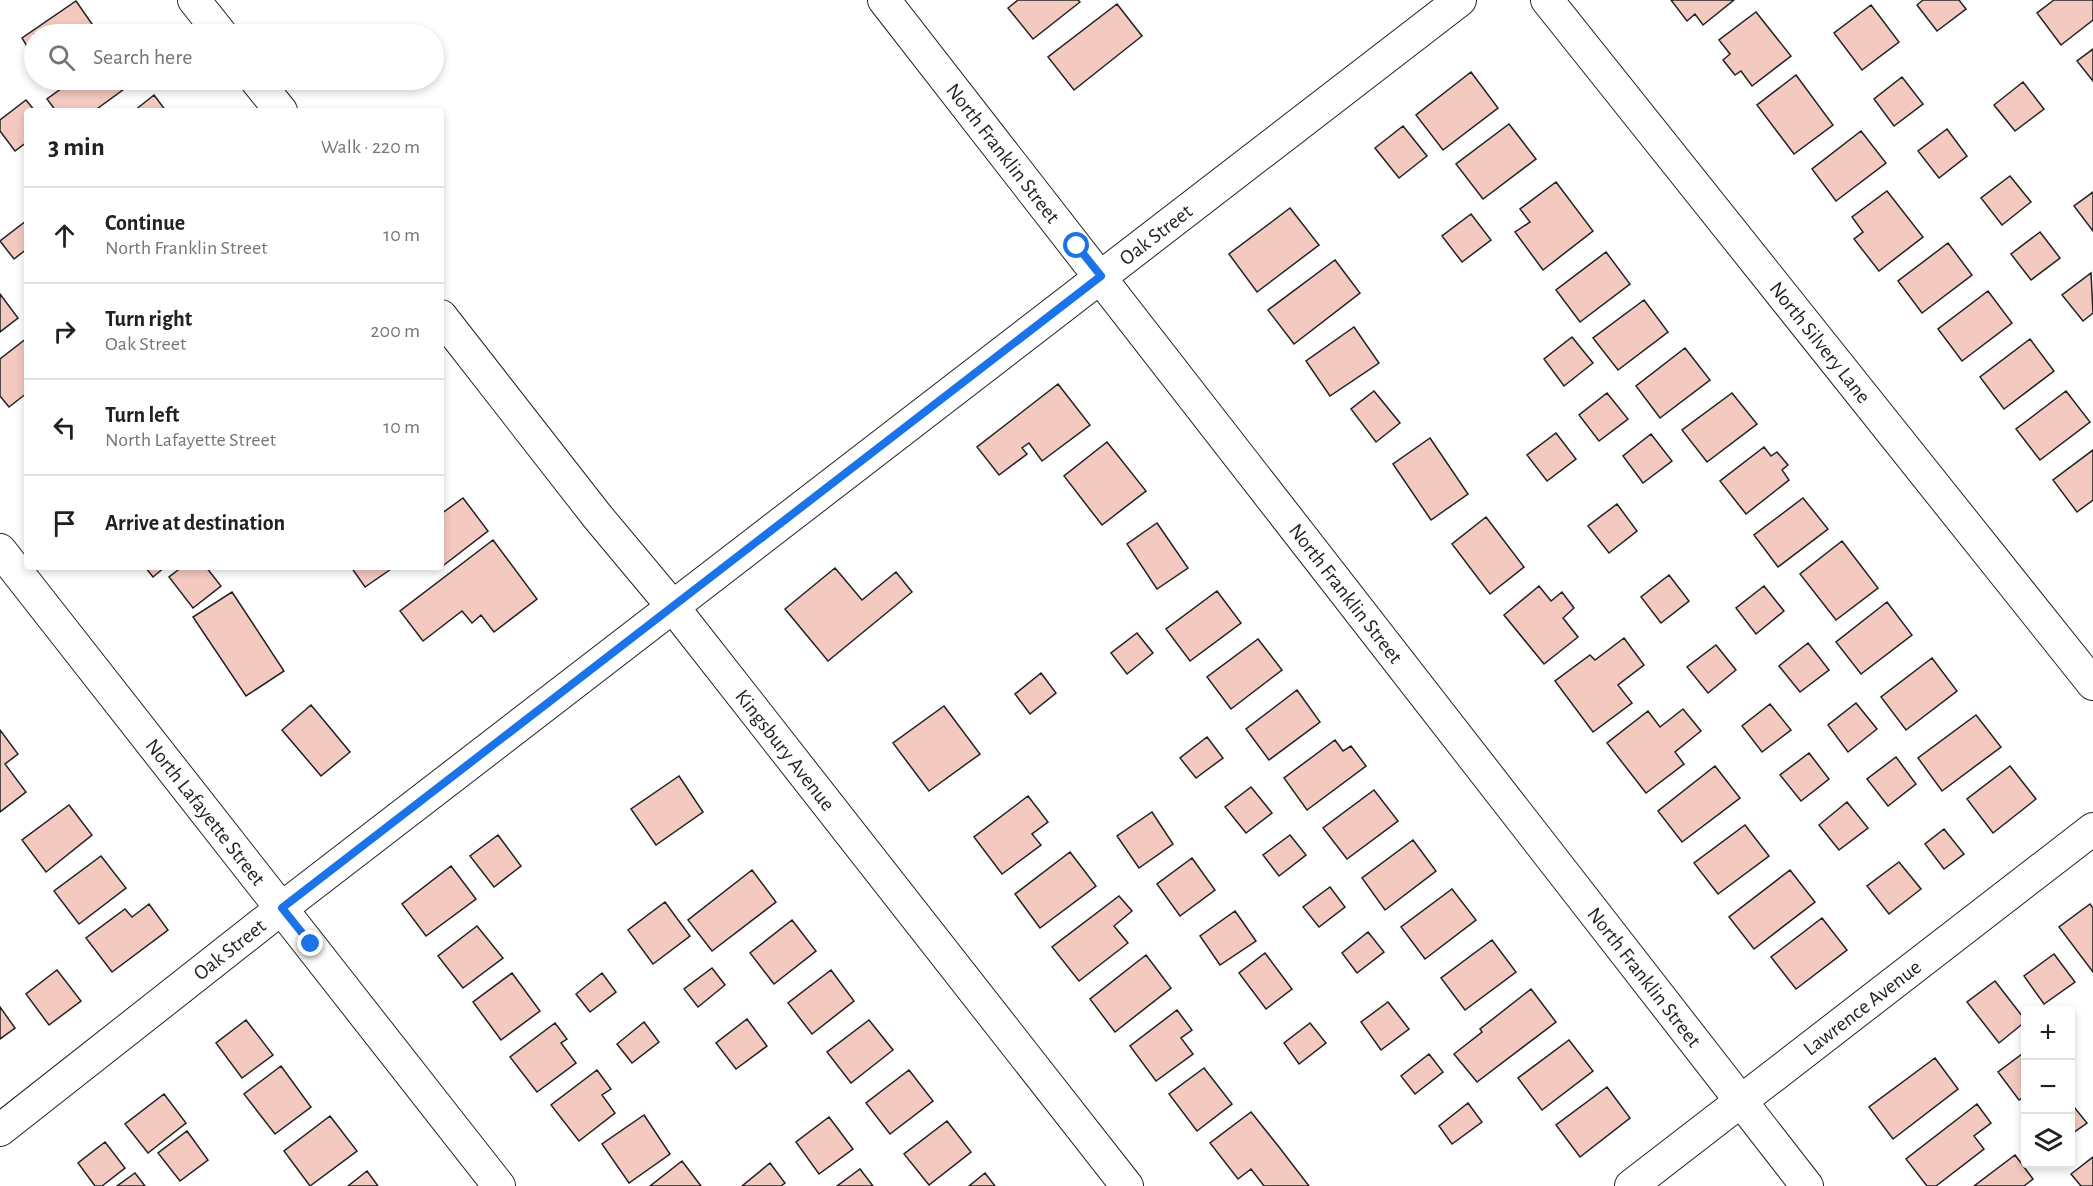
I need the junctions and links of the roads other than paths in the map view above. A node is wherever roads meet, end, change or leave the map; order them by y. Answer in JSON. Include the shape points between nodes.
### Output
{"nodes":[{"id":1,"x":194,"y":0,"type":"edge"},
{"id":2,"x":884,"y":0,"type":"edge"},
{"id":3,"x":1460,"y":0,"type":"edge"},
{"id":4,"x":1547,"y":0,"type":"edge"},
{"id":5,"x":213,"y":24,"type":"edge"},
{"id":6,"x":264,"y":90,"type":"edge"},
{"id":7,"x":279,"y":108,"type":"edge"},
{"id":8,"x":1101,"y":276,"type":"junction"},
{"id":9,"x":444,"y":320,"type":"edge"},
{"id":10,"x":0,"y":550,"type":"edge"},
{"id":11,"x":674,"y":607,"type":"junction"},
{"id":12,"x":2088,"y":667,"type":"edge"},
{"id":13,"x":2093,"y":829,"type":"edge"},
{"id":14,"x":282,"y":908,"type":"junction"},
{"id":15,"x":1741,"y":1102,"type":"junction"},
{"id":16,"x":0,"y":1130,"type":"edge"},
{"id":17,"x":500,"y":1186,"type":"edge"},
{"id":18,"x":1127,"y":1186,"type":"edge"},
{"id":19,"x":1631,"y":1186,"type":"edge"},
{"id":20,"x":1807,"y":1186,"type":"edge"}],
"edges":[{"from":1,"to":5,"type":"street"},
{"from":2,"to":8,"type":"street","name":"North Franklin Street"},
{"from":3,"to":8,"type":"street","name":"Oak Street"},
{"from":4,"to":12,"type":"street","name":"North Silvery Lane"},
{"from":6,"to":7,"type":"street"},
{"from":8,"to":11,"type":"street","name":"Oak Street"},
{"from":8,"to":15,"type":"street","name":"North Franklin Street"},
{"from":9,"to":11,"type":"street","name":"Kingsbury Avenue","via":[[597,516]]},
{"from":10,"to":14,"type":"street","name":"North Lafayette Street"},
{"from":11,"to":14,"type":"street","name":"Oak Street"},
{"from":11,"to":18,"type":"street","name":"Kingsbury Avenue"},
{"from":13,"to":15,"type":"street","name":"Lawrence Avenue"},
{"from":14,"to":16,"type":"street","name":"Oak Street"},
{"from":14,"to":17,"type":"street","name":"North Lafayette Street"},
{"from":15,"to":19,"type":"street","name":"Lawrence Avenue"},
{"from":15,"to":20,"type":"street","name":"North Franklin Street"}]}
